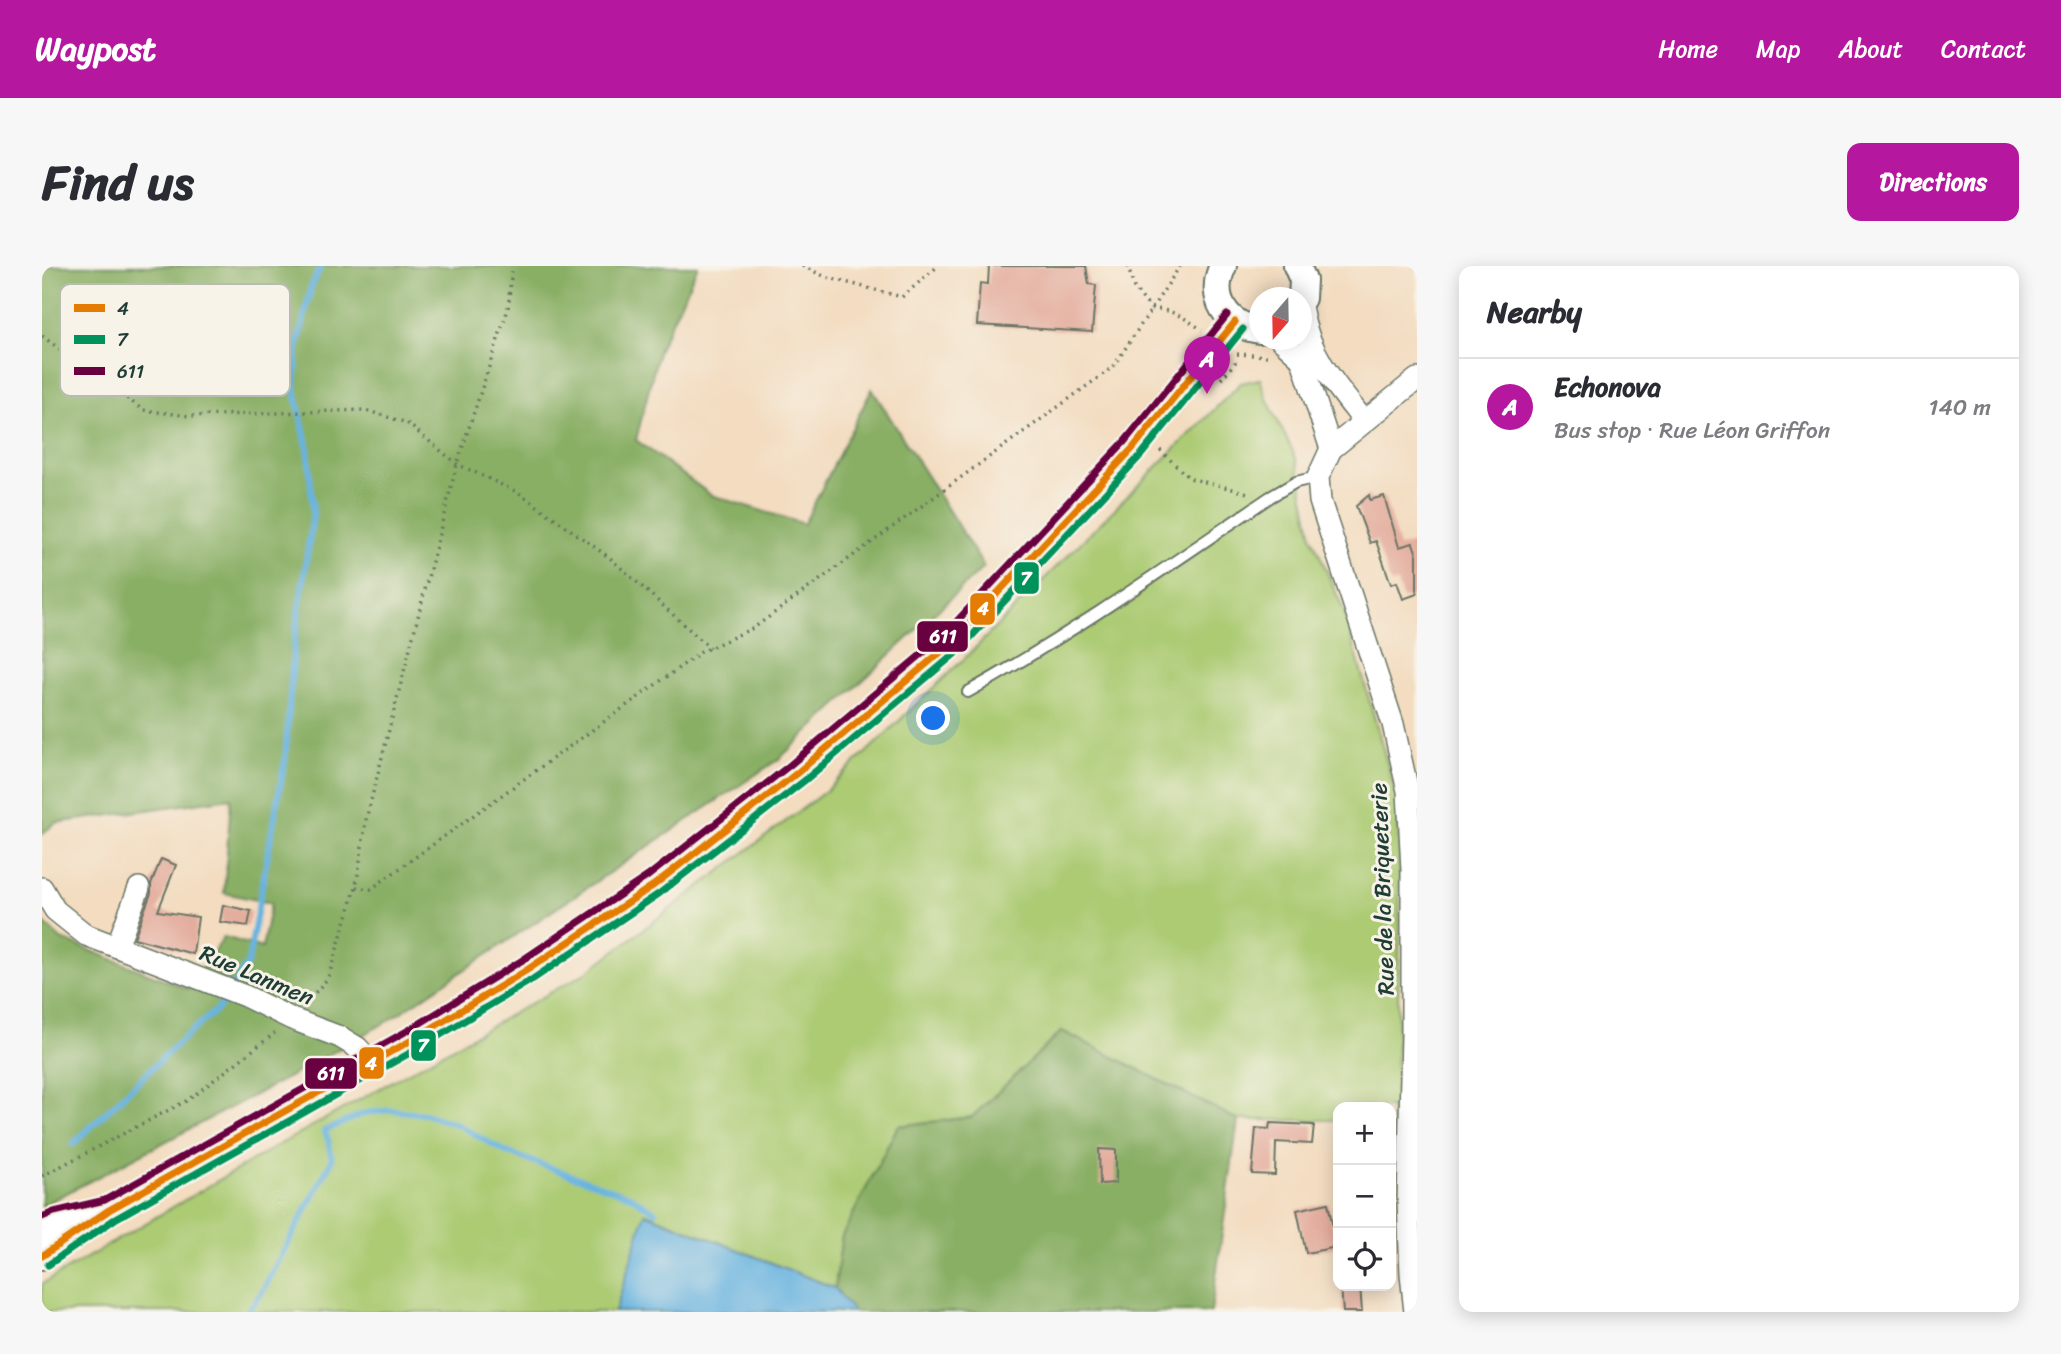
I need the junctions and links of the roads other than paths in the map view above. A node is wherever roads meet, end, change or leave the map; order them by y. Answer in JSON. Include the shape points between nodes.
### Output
{"nodes":[{"id":1,"x":1297,"y":266,"type":"edge"},
{"id":2,"x":1221,"y":267,"type":"edge"},
{"id":3,"x":1302,"y":287,"type":"edge"},
{"id":4,"x":1234,"y":322,"type":"junction"},
{"id":5,"x":1249,"y":328,"type":"edge"},
{"id":6,"x":1312,"y":341,"type":"edge"},
{"id":7,"x":1282,"y":350,"type":"edge"},
{"id":8,"x":1417,"y":379,"type":"edge"},
{"id":9,"x":1364,"y":421,"type":"junction"},
{"id":10,"x":1331,"y":449,"type":"junction"},
{"id":11,"x":1318,"y":477,"type":"junction"},
{"id":12,"x":968,"y":692,"type":"dead end"},
{"id":13,"x":42,"y":888,"type":"edge"},
{"id":14,"x":139,"y":888,"type":"dead end"},
{"id":15,"x":117,"y":946,"type":"junction"},
{"id":16,"x":371,"y":1063,"type":"junction"},
{"id":17,"x":1414,"y":1099,"type":"edge"},
{"id":18,"x":109,"y":1210,"type":"junction"},
{"id":19,"x":42,"y":1228,"type":"edge"},
{"id":20,"x":42,"y":1256,"type":"edge"},
{"id":21,"x":1414,"y":1265,"type":"edge"},
{"id":22,"x":1415,"y":1312,"type":"edge"}],
"edges":[{"from":1,"to":3,"type":"street"},
{"from":2,"to":4,"type":"street","via":[[1217,280],[1220,303]]},
{"from":4,"to":5,"type":"street"},
{"from":4,"to":16,"type":"street","via":[[1145,433],[949,645],[654,886],[527,970]]},
{"from":6,"to":9,"type":"street","via":[[1326,372]]},
{"from":7,"to":10,"type":"street","via":[[1303,363]]},
{"from":8,"to":9,"type":"street"},
{"from":9,"to":10,"type":"street"},
{"from":10,"to":11,"type":"street"},
{"from":11,"to":12,"type":"lane","via":[[1296,482],[1270,497],[1023,661]]},
{"from":11,"to":17,"type":"street","name":"Rue de la Briqueterie","via":[[1320,501],[1393,724],[1409,791]]},
{"from":13,"to":15,"type":"street","name":"Rue Lanmen","via":[[55,910],[86,934]]},
{"from":14,"to":15,"type":"street"},
{"from":15,"to":16,"type":"street","name":"Rue Lanmen","via":[[340,1037]]},
{"from":16,"to":18,"type":"street"},
{"from":17,"to":21,"type":"street","name":"Rue de la Briqueterie","via":[[1408,1202]]},
{"from":18,"to":19,"type":"street"},
{"from":18,"to":20,"type":"street"},
{"from":21,"to":22,"type":"street","name":"Rue de la Briqueterie"}]}
